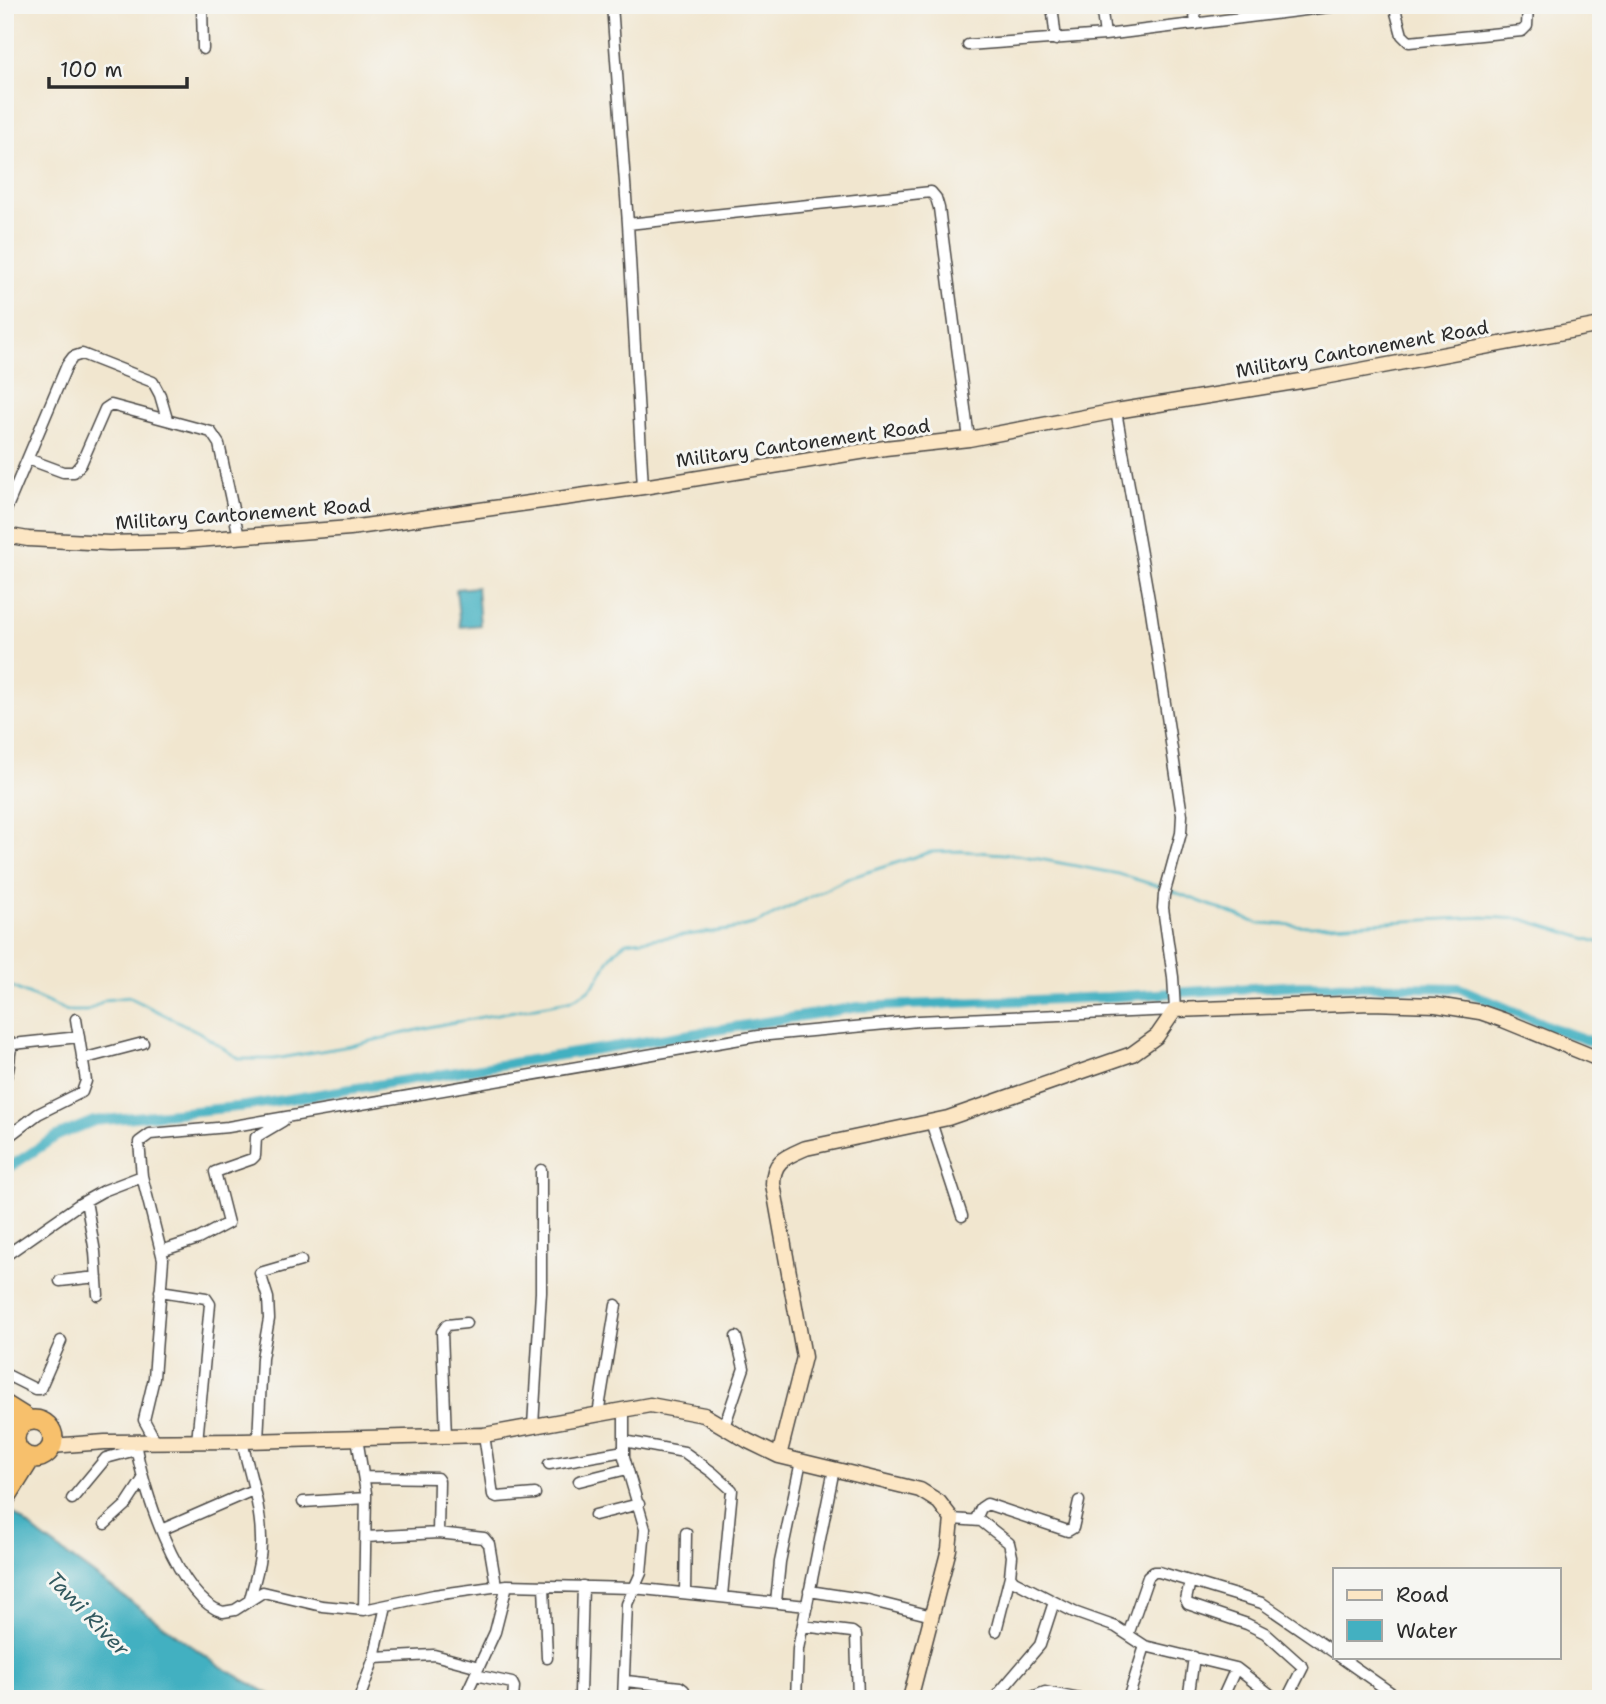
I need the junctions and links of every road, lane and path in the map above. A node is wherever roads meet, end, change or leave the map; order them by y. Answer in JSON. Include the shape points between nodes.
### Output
{"nodes":[{"id":1,"x":202,"y":5,"type":"edge"},
{"id":2,"x":612,"y":5,"type":"edge"},
{"id":3,"x":1052,"y":5,"type":"edge"},
{"id":4,"x":1101,"y":5,"type":"edge"},
{"id":5,"x":1194,"y":5,"type":"edge"},
{"id":6,"x":1345,"y":5,"type":"edge"},
{"id":7,"x":1394,"y":5,"type":"edge"},
{"id":8,"x":1528,"y":5,"type":"edge"},
{"id":9,"x":1306,"y":8,"type":"edge"},
{"id":10,"x":1196,"y":24,"type":"junction"},
{"id":11,"x":1105,"y":35,"type":"junction"},
{"id":12,"x":1056,"y":40,"type":"junction"},
{"id":13,"x":968,"y":45,"type":"dead end"},
{"id":14,"x":203,"y":49,"type":"dead end"},
{"id":15,"x":628,"y":224,"type":"junction"},
{"id":16,"x":1601,"y":325,"type":"edge"},
{"id":17,"x":1116,"y":411,"type":"junction"},
{"id":18,"x":167,"y":419,"type":"junction"},
{"id":19,"x":969,"y":439,"type":"junction"},
{"id":20,"x":28,"y":459,"type":"junction"},
{"id":21,"x":643,"y":486,"type":"junction"},
{"id":22,"x":5,"y":512,"type":"edge"},
{"id":23,"x":5,"y":535,"type":"edge"},
{"id":24,"x":239,"y":537,"type":"junction"},
{"id":25,"x":1175,"y":1005,"type":"junction"},
{"id":26,"x":76,"y":1019,"type":"dead end"},
{"id":27,"x":79,"y":1037,"type":"junction"},
{"id":28,"x":143,"y":1043,"type":"dead end"},
{"id":29,"x":82,"y":1059,"type":"junction"},
{"id":30,"x":1601,"y":1060,"type":"edge"},
{"id":31,"x":5,"y":1078,"type":"edge"},
{"id":32,"x":293,"y":1116,"type":"junction"},
{"id":33,"x":931,"y":1122,"type":"junction"},
{"id":34,"x":5,"y":1139,"type":"edge"},
{"id":35,"x":541,"y":1170,"type":"dead end"},
{"id":36,"x":142,"y":1176,"type":"junction"},
{"id":37,"x":86,"y":1201,"type":"junction"},
{"id":38,"x":962,"y":1216,"type":"dead end"},
{"id":39,"x":161,"y":1251,"type":"junction"},
{"id":40,"x":5,"y":1256,"type":"edge"},
{"id":41,"x":302,"y":1261,"type":"dead end"},
{"id":42,"x":97,"y":1277,"type":"junction"},
{"id":43,"x":60,"y":1281,"type":"dead end"},
{"id":44,"x":160,"y":1291,"type":"junction"},
{"id":45,"x":98,"y":1295,"type":"dead end"},
{"id":46,"x":616,"y":1306,"type":"dead end"},
{"id":47,"x":466,"y":1324,"type":"dead end"},
{"id":48,"x":736,"y":1337,"type":"dead end"},
{"id":49,"x":61,"y":1341,"type":"dead end"},
{"id":50,"x":5,"y":1374,"type":"edge"},
{"id":51,"x":5,"y":1405,"type":"edge"},
{"id":52,"x":624,"y":1410,"type":"junction"},
{"id":53,"x":598,"y":1414,"type":"junction"},
{"id":54,"x":29,"y":1420,"type":"junction"},
{"id":55,"x":533,"y":1426,"type":"junction"},
{"id":56,"x":724,"y":1427,"type":"junction"},
{"id":57,"x":484,"y":1435,"type":"junction"},
{"id":58,"x":446,"y":1437,"type":"junction"},
{"id":59,"x":357,"y":1438,"type":"junction"},
{"id":60,"x":242,"y":1441,"type":"junction"},
{"id":61,"x":258,"y":1441,"type":"junction"},
{"id":62,"x":17,"y":1442,"type":"edge"},
{"id":63,"x":52,"y":1442,"type":"junction"},
{"id":64,"x":156,"y":1442,"type":"junction"},
{"id":65,"x":197,"y":1442,"type":"junction"},
{"id":66,"x":136,"y":1446,"type":"junction"},
{"id":67,"x":624,"y":1446,"type":"junction"},
{"id":68,"x":779,"y":1456,"type":"junction"},
{"id":69,"x":801,"y":1461,"type":"junction"},
{"id":70,"x":549,"y":1464,"type":"dead end"},
{"id":71,"x":627,"y":1469,"type":"junction"},
{"id":72,"x":834,"y":1469,"type":"junction"},
{"id":73,"x":5,"y":1470,"type":"edge"},
{"id":74,"x":364,"y":1477,"type":"junction"},
{"id":75,"x":142,"y":1479,"type":"junction"},
{"id":76,"x":579,"y":1480,"type":"dead end"},
{"id":77,"x":253,"y":1490,"type":"junction"},
{"id":78,"x":535,"y":1494,"type":"dead end"},
{"id":79,"x":366,"y":1498,"type":"junction"},
{"id":80,"x":5,"y":1499,"type":"edge"},
{"id":81,"x":72,"y":1499,"type":"dead end"},
{"id":82,"x":303,"y":1502,"type":"dead end"},
{"id":83,"x":1079,"y":1502,"type":"dead end"},
{"id":84,"x":639,"y":1504,"type":"junction"},
{"id":85,"x":595,"y":1515,"type":"dead end"},
{"id":86,"x":952,"y":1519,"type":"junction"},
{"id":87,"x":976,"y":1519,"type":"junction"},
{"id":88,"x":105,"y":1524,"type":"dead end"},
{"id":89,"x":161,"y":1530,"type":"junction"},
{"id":90,"x":438,"y":1533,"type":"junction"},
{"id":91,"x":686,"y":1533,"type":"dead end"},
{"id":92,"x":366,"y":1537,"type":"junction"},
{"id":93,"x":1010,"y":1576,"type":"junction"},
{"id":94,"x":1190,"y":1581,"type":"junction"},
{"id":95,"x":501,"y":1585,"type":"junction"},
{"id":96,"x":544,"y":1586,"type":"junction"},
{"id":97,"x":583,"y":1586,"type":"junction"},
{"id":98,"x":633,"y":1587,"type":"junction"},
{"id":99,"x":809,"y":1591,"type":"junction"},
{"id":100,"x":684,"y":1592,"type":"junction"},
{"id":101,"x":722,"y":1596,"type":"junction"},
{"id":102,"x":250,"y":1599,"type":"junction"},
{"id":103,"x":776,"y":1602,"type":"junction"},
{"id":104,"x":1054,"y":1602,"type":"junction"},
{"id":105,"x":386,"y":1606,"type":"junction"},
{"id":106,"x":807,"y":1606,"type":"junction"},
{"id":107,"x":364,"y":1610,"type":"junction"},
{"id":108,"x":932,"y":1616,"type":"junction"},
{"id":109,"x":803,"y":1626,"type":"junction"},
{"id":110,"x":996,"y":1631,"type":"dead end"},
{"id":111,"x":1128,"y":1635,"type":"junction"},
{"id":112,"x":1145,"y":1646,"type":"junction"},
{"id":113,"x":1333,"y":1652,"type":"edge"},
{"id":114,"x":1194,"y":1657,"type":"junction"},
{"id":115,"x":374,"y":1658,"type":"junction"},
{"id":116,"x":548,"y":1658,"type":"dead end"},
{"id":117,"x":1341,"y":1658,"type":"edge"},
{"id":118,"x":1236,"y":1668,"type":"junction"},
{"id":119,"x":477,"y":1671,"type":"junction"},
{"id":120,"x":625,"y":1681,"type":"junction"},
{"id":121,"x":580,"y":1693,"type":"dead end"},
{"id":122,"x":361,"y":1694,"type":"dead end"},
{"id":123,"x":995,"y":1697,"type":"edge"},
{"id":124,"x":464,"y":1699,"type":"edge"},
{"id":125,"x":513,"y":1699,"type":"edge"},
{"id":126,"x":623,"y":1699,"type":"edge"},
{"id":127,"x":683,"y":1699,"type":"edge"},
{"id":128,"x":796,"y":1699,"type":"edge"},
{"id":129,"x":858,"y":1699,"type":"edge"},
{"id":130,"x":910,"y":1699,"type":"edge"},
{"id":131,"x":1010,"y":1699,"type":"edge"},
{"id":132,"x":1027,"y":1699,"type":"edge"},
{"id":133,"x":1080,"y":1699,"type":"edge"},
{"id":134,"x":1128,"y":1699,"type":"edge"},
{"id":135,"x":1192,"y":1699,"type":"edge"},
{"id":136,"x":1222,"y":1699,"type":"edge"},
{"id":137,"x":1276,"y":1699,"type":"edge"},
{"id":138,"x":1287,"y":1699,"type":"edge"},
{"id":139,"x":1400,"y":1699,"type":"edge"}],
"edges":[{"from":1,"to":14,"type":"street"},
{"from":2,"to":15,"type":"street"},
{"from":3,"to":12,"type":"street"},
{"from":4,"to":11,"type":"street"},
{"from":5,"to":10,"type":"street"},
{"from":6,"to":9,"type":"street"},
{"from":7,"to":8,"type":"street","via":[[1402,35],[1409,42],[1522,30],[1528,22]]},
{"from":9,"to":10,"type":"street"},
{"from":10,"to":11,"type":"street"},
{"from":11,"to":12,"type":"street"},
{"from":12,"to":13,"type":"street"},
{"from":15,"to":19,"type":"street","via":[[931,192],[939,208]]},
{"from":15,"to":21,"type":"street"},
{"from":16,"to":17,"type":"main road","name":"Military Cantonement Road"},
{"from":17,"to":19,"type":"main road","name":"Military Cantonement Road"},
{"from":17,"to":25,"type":"street","via":[[1182,815],[1164,895]]},
{"from":18,"to":20,"type":"street","via":[[108,405],[74,472]]},
{"from":18,"to":20,"type":"street","via":[[153,382],[79,355],[67,365]]},
{"from":18,"to":24,"type":"street","via":[[211,432],[217,439]]},
{"from":19,"to":21,"type":"main road","name":"Military Cantonement Road"},
{"from":20,"to":22,"type":"street"},
{"from":21,"to":24,"type":"main road","name":"Military Cantonement Road","via":[[349,528]]},
{"from":23,"to":24,"type":"main road","name":"Military Cantonement Road","via":[[109,543]]},
{"from":25,"to":30,"type":"main road","via":[[1436,1005],[1480,1012]]},
{"from":25,"to":32,"type":"street","via":[[758,1035]]},
{"from":25,"to":33,"type":"main road","via":[[1157,1036],[1132,1054]]},
{"from":26,"to":27,"type":"street"},
{"from":27,"to":29,"type":"street"},
{"from":27,"to":31,"type":"street","via":[[13,1044]]},
{"from":28,"to":29,"type":"street"},
{"from":29,"to":34,"type":"street","via":[[86,1081],[82,1092],[38,1114]]},
{"from":32,"to":36,"type":"street","via":[[150,1134],[139,1142]]},
{"from":32,"to":39,"type":"street","via":[[256,1137],[252,1159],[215,1171],[228,1223]]},
{"from":33,"to":38,"type":"street"},
{"from":33,"to":68,"type":"main road","via":[[806,1148],[778,1163],[773,1173],[804,1357]]},
{"from":35,"to":55,"type":"street","via":[[541,1293]]},
{"from":36,"to":37,"type":"street"},
{"from":36,"to":39,"type":"street"},
{"from":37,"to":40,"type":"street"},
{"from":37,"to":42,"type":"street"},
{"from":39,"to":44,"type":"street"},
{"from":41,"to":61,"type":"street","via":[[260,1273],[269,1319]]},
{"from":42,"to":43,"type":"street"},
{"from":42,"to":45,"type":"street"},
{"from":44,"to":64,"type":"street","via":[[154,1378],[144,1420]]},
{"from":44,"to":65,"type":"street","via":[[206,1297],[210,1304]]},
{"from":46,"to":53,"type":"street"},
{"from":47,"to":58,"type":"street","via":[[444,1326],[442,1332]]},
{"from":48,"to":56,"type":"street","via":[[744,1368]]},
{"from":49,"to":50,"type":"street","via":[[40,1389]]},
{"from":51,"to":54,"type":"highway"},
{"from":52,"to":53,"type":"main road"},
{"from":52,"to":56,"type":"main road","via":[[650,1405],[675,1408],[704,1415]]},
{"from":52,"to":67,"type":"street"},
{"from":53,"to":55,"type":"main road"},
{"from":54,"to":62,"type":"highway","via":[[19,1427]]},
{"from":54,"to":63,"type":"highway","via":[[42,1422],[51,1431]]},
{"from":55,"to":57,"type":"main road"},
{"from":56,"to":68,"type":"main road"},
{"from":57,"to":58,"type":"main road"},
{"from":57,"to":78,"type":"street","via":[[494,1495]]},
{"from":58,"to":59,"type":"main road"},
{"from":59,"to":61,"type":"main road"},
{"from":59,"to":74,"type":"street"},
{"from":60,"to":61,"type":"main road"},
{"from":60,"to":65,"type":"main road"},
{"from":60,"to":77,"type":"street"},
{"from":62,"to":63,"type":"highway","via":[[41,1457]]},
{"from":62,"to":73,"type":"highway"},
{"from":62,"to":80,"type":"highway"},
{"from":63,"to":66,"type":"main road","via":[[74,1436]]},
{"from":64,"to":65,"type":"main road"},
{"from":64,"to":66,"type":"main road"},
{"from":66,"to":75,"type":"street"},
{"from":66,"to":81,"type":"street","via":[[106,1458]]},
{"from":67,"to":70,"type":"street"},
{"from":67,"to":71,"type":"street"},
{"from":67,"to":101,"type":"street","via":[[684,1452],[732,1490]]},
{"from":68,"to":69,"type":"main road"},
{"from":69,"to":72,"type":"main road"},
{"from":69,"to":103,"type":"street"},
{"from":71,"to":76,"type":"street"},
{"from":71,"to":84,"type":"street"},
{"from":72,"to":86,"type":"main road","via":[[920,1490],[939,1502]]},
{"from":72,"to":99,"type":"street"},
{"from":74,"to":79,"type":"street"},
{"from":74,"to":90,"type":"street","via":[[437,1478]]},
{"from":75,"to":88,"type":"street","via":[[126,1505]]},
{"from":75,"to":89,"type":"street"},
{"from":77,"to":89,"type":"street"},
{"from":77,"to":102,"type":"street","via":[[262,1541]]},
{"from":79,"to":82,"type":"street"},
{"from":79,"to":92,"type":"street"},
{"from":83,"to":87,"type":"street","via":[[1073,1528],[1068,1531],[987,1504]]},
{"from":84,"to":85,"type":"street"},
{"from":84,"to":98,"type":"street","via":[[645,1529],[642,1573]]},
{"from":86,"to":87,"type":"street"},
{"from":86,"to":108,"type":"main road"},
{"from":87,"to":93,"type":"street","via":[[1006,1540],[1012,1556]]},
{"from":89,"to":102,"type":"street","via":[[184,1577],[217,1611],[229,1612]]},
{"from":90,"to":92,"type":"street"},
{"from":90,"to":95,"type":"street","via":[[488,1541]]},
{"from":91,"to":100,"type":"street"},
{"from":92,"to":107,"type":"street"},
{"from":93,"to":104,"type":"street"},
{"from":93,"to":110,"type":"street"},
{"from":94,"to":111,"type":"street","via":[[1151,1573]]},
{"from":94,"to":113,"type":"street","via":[[1262,1604]]},
{"from":94,"to":138,"type":"street","via":[[1189,1605],[1265,1633],[1303,1667]]},
{"from":95,"to":96,"type":"street"},
{"from":95,"to":105,"type":"street"},
{"from":95,"to":119,"type":"street","via":[[495,1632]]},
{"from":96,"to":97,"type":"street"},
{"from":96,"to":116,"type":"street"},
{"from":97,"to":98,"type":"street"},
{"from":97,"to":121,"type":"street"},
{"from":98,"to":100,"type":"street"},
{"from":98,"to":120,"type":"street","via":[[628,1604]]},
{"from":99,"to":106,"type":"street"},
{"from":99,"to":108,"type":"street"},
{"from":100,"to":101,"type":"street"},
{"from":101,"to":103,"type":"street"},
{"from":102,"to":107,"type":"street","via":[[263,1592]]},
{"from":103,"to":106,"type":"street"},
{"from":104,"to":111,"type":"street"},
{"from":104,"to":123,"type":"street","via":[[1040,1645]]},
{"from":105,"to":107,"type":"street"},
{"from":105,"to":115,"type":"street"},
{"from":106,"to":109,"type":"street"},
{"from":108,"to":130,"type":"main road"},
{"from":109,"to":128,"type":"street"},
{"from":109,"to":129,"type":"street","via":[[856,1635]]},
{"from":111,"to":112,"type":"street"},
{"from":112,"to":114,"type":"street"},
{"from":112,"to":134,"type":"street"},
{"from":114,"to":118,"type":"street"},
{"from":114,"to":135,"type":"street"},
{"from":115,"to":119,"type":"street","via":[[434,1655]]},
{"from":115,"to":122,"type":"street"},
{"from":117,"to":139,"type":"street"},
{"from":118,"to":136,"type":"street"},
{"from":118,"to":137,"type":"street"},
{"from":119,"to":124,"type":"street"},
{"from":119,"to":125,"type":"street","via":[[512,1683]]},
{"from":120,"to":126,"type":"street"},
{"from":120,"to":127,"type":"street","via":[[680,1687]]},
{"from":123,"to":131,"type":"street"},
{"from":132,"to":133,"type":"street","via":[[1045,1692]]}]}
